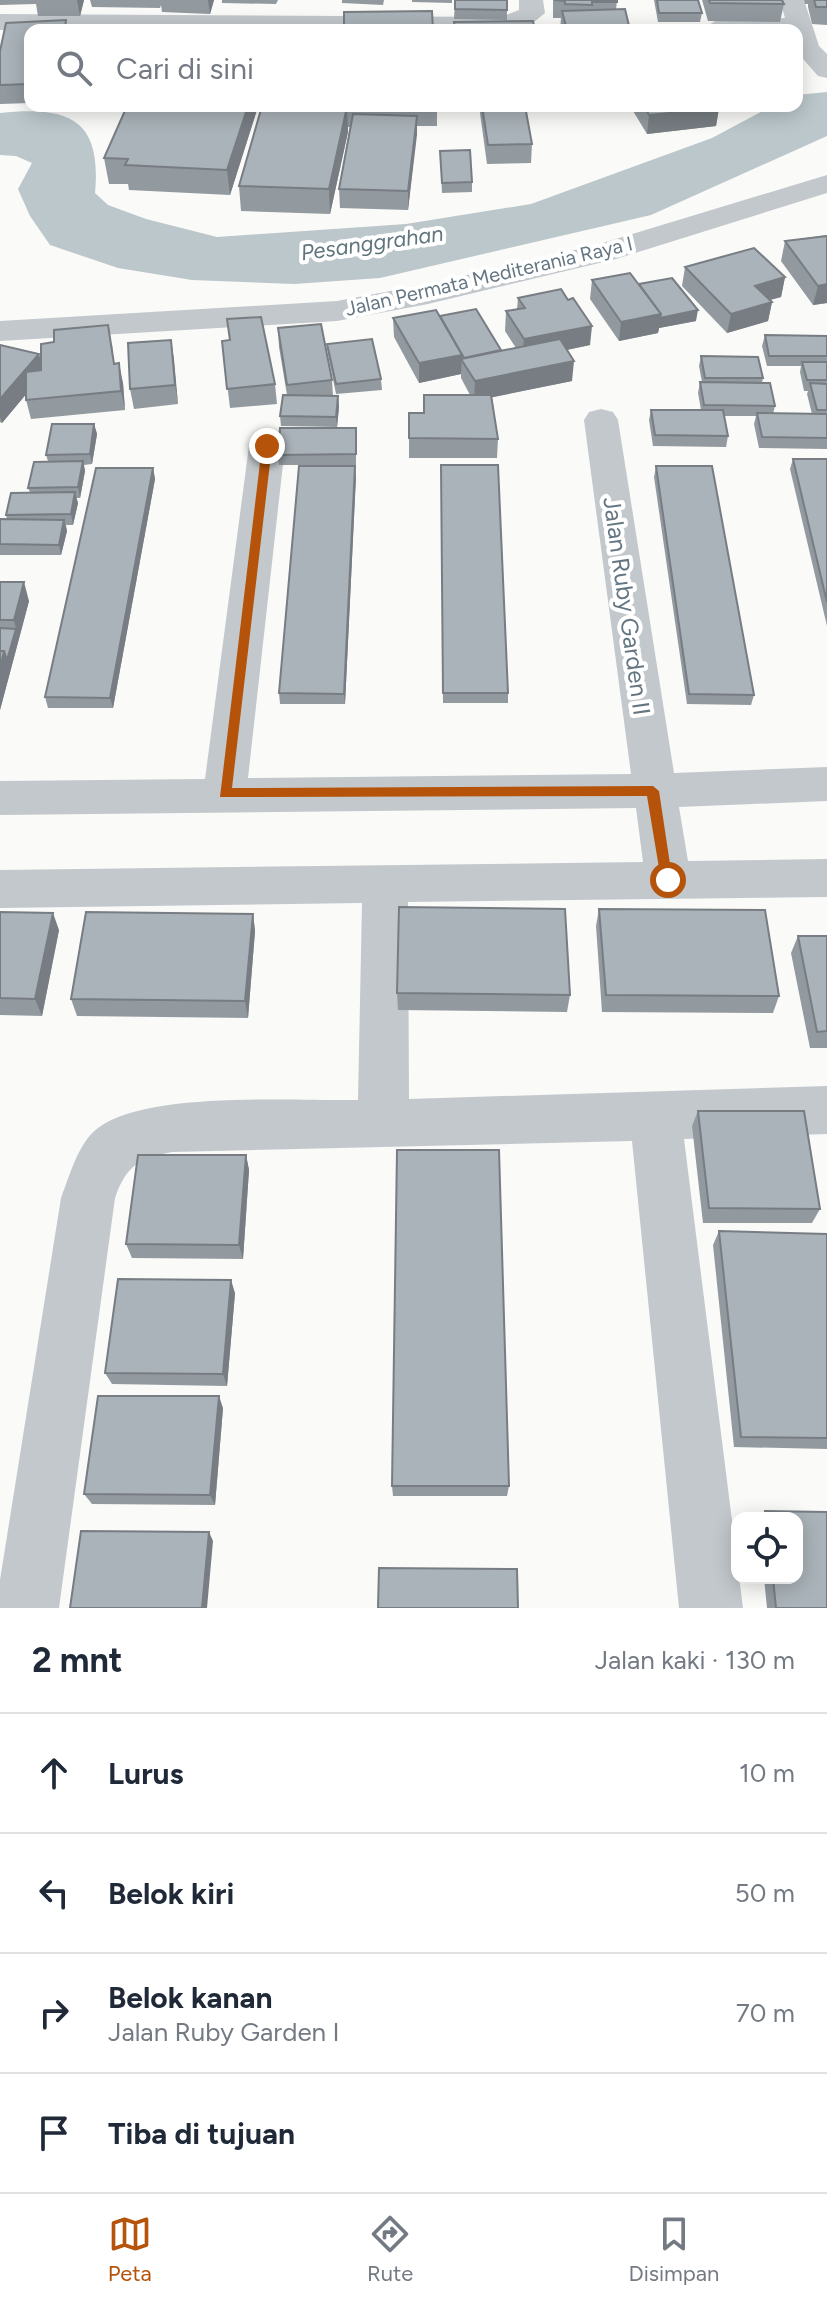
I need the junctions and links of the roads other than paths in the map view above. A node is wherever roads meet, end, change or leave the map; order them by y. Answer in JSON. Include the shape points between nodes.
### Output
{"nodes":[{"id":1,"x":531,"y":0,"type":"edge"},
{"id":2,"x":795,"y":13,"type":"edge"},
{"id":3,"x":0,"y":22,"type":"edge"},
{"id":4,"x":334,"y":24,"type":"edge"},
{"id":5,"x":507,"y":24,"type":"edge"},
{"id":6,"x":738,"y":24,"type":"edge"},
{"id":7,"x":803,"y":29,"type":"edge"},
{"id":8,"x":822,"y":66,"type":"edge"},
{"id":9,"x":827,"y":184,"type":"edge"},
{"id":10,"x":0,"y":331,"type":"edge"},
{"id":11,"x":601,"y":420,"type":"dead end"},
{"id":12,"x":267,"y":446,"type":"dead end"},
{"id":13,"x":827,"y":784,"type":"edge"},
{"id":14,"x":653,"y":791,"type":"junction"},
{"id":15,"x":225,"y":793,"type":"junction"},
{"id":16,"x":0,"y":798,"type":"edge"},
{"id":17,"x":827,"y":878,"type":"edge"},
{"id":18,"x":668,"y":880,"type":"junction"},
{"id":19,"x":385,"y":884,"type":"junction"},
{"id":20,"x":0,"y":889,"type":"edge"},
{"id":21,"x":827,"y":1110,"type":"edge"},
{"id":22,"x":655,"y":1117,"type":"junction"},
{"id":23,"x":383,"y":1120,"type":"junction"},
{"id":24,"x":27,"y":1608,"type":"edge"},
{"id":25,"x":711,"y":1608,"type":"edge"}],
"edges":[{"from":1,"to":5,"type":"street","via":[[532,13]]},
{"from":2,"to":6,"type":"street"},
{"from":3,"to":4,"type":"street"},
{"from":7,"to":8,"type":"street"},
{"from":9,"to":10,"type":"street","name":"Jalan Permata Mediterania Raya I","via":[[605,252],[337,311]]},
{"from":11,"to":14,"type":"street","name":"Jalan Ruby Garden II"},
{"from":12,"to":15,"type":"street"},
{"from":13,"to":14,"type":"street"},
{"from":14,"to":15,"type":"street"},
{"from":14,"to":18,"type":"street","name":"Jalan Ruby Garden II"},
{"from":15,"to":16,"type":"street"},
{"from":17,"to":18,"type":"street"},
{"from":18,"to":19,"type":"street"},
{"from":19,"to":20,"type":"street"},
{"from":19,"to":23,"type":"street"},
{"from":21,"to":22,"type":"street"},
{"from":22,"to":23,"type":"street"},
{"from":22,"to":25,"type":"street"},
{"from":23,"to":24,"type":"street","via":[[172,1128],[128,1136],[102,1158],[88,1198]]}]}
